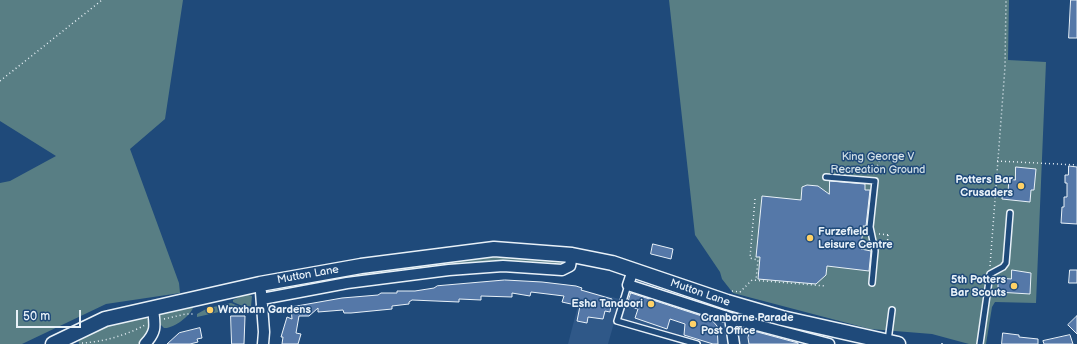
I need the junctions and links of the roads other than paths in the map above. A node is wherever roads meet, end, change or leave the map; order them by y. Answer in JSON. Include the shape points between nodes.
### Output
{"nodes":[{"id":1,"x":826,"y":177,"type":"dead end"},
{"id":2,"x":1010,"y":213,"type":"dead end"},
{"id":3,"x":572,"y":255,"type":"junction"},
{"id":4,"x":633,"y":270,"type":"junction"},
{"id":5,"x":872,"y":283,"type":"dead end"},
{"id":6,"x":260,"y":284,"type":"junction"},
{"id":7,"x":628,"y":285,"type":"junction"},
{"id":8,"x":262,"y":298,"type":"junction"},
{"id":9,"x":892,"y":310,"type":"dead end"},
{"id":10,"x":154,"y":315,"type":"junction"},
{"id":11,"x":730,"y":318,"type":"junction"},
{"id":12,"x":862,"y":341,"type":"edge"},
{"id":13,"x":886,"y":342,"type":"edge"},
{"id":14,"x":689,"y":343,"type":"edge"},
{"id":15,"x":823,"y":343,"type":"edge"},
{"id":16,"x":53,"y":344,"type":"edge"},
{"id":17,"x":144,"y":344,"type":"edge"},
{"id":18,"x":263,"y":344,"type":"edge"},
{"id":19,"x":697,"y":344,"type":"edge"},
{"id":20,"x":734,"y":344,"type":"edge"},
{"id":21,"x":980,"y":344,"type":"edge"}],
"edges":[{"from":1,"to":5,"type":"lane","via":[[875,181],[870,227],[875,251]]},
{"from":2,"to":21,"type":"lane","via":[[1006,263],[1000,270],[990,274]]},
{"from":3,"to":4,"type":"main road","name":"Mutton Lane"},
{"from":3,"to":6,"type":"main road","name":"Mutton Lane","via":[[513,249],[473,250]]},
{"from":3,"to":8,"type":"street","name":"Mutton Lane","via":[[570,266],[562,270],[478,267]]},
{"from":4,"to":7,"type":"street"},
{"from":4,"to":12,"type":"main road","name":"Mutton Lane","via":[[732,304]]},
{"from":6,"to":8,"type":"street"},
{"from":6,"to":10,"type":"main road","name":"Mutton Lane"},
{"from":7,"to":11,"type":"street"},
{"from":7,"to":14,"type":"lane","via":[[618,321]]},
{"from":8,"to":18,"type":"street"},
{"from":9,"to":13,"type":"lane"},
{"from":10,"to":16,"type":"main road","name":"Mutton Lane","via":[[105,319]]},
{"from":10,"to":17,"type":"street","via":[[153,335]]},
{"from":11,"to":15,"type":"street"},
{"from":11,"to":20,"type":"street"},
{"from":12,"to":13,"type":"main road","name":"Mutton Lane"},
{"from":14,"to":19,"type":"lane"}]}
